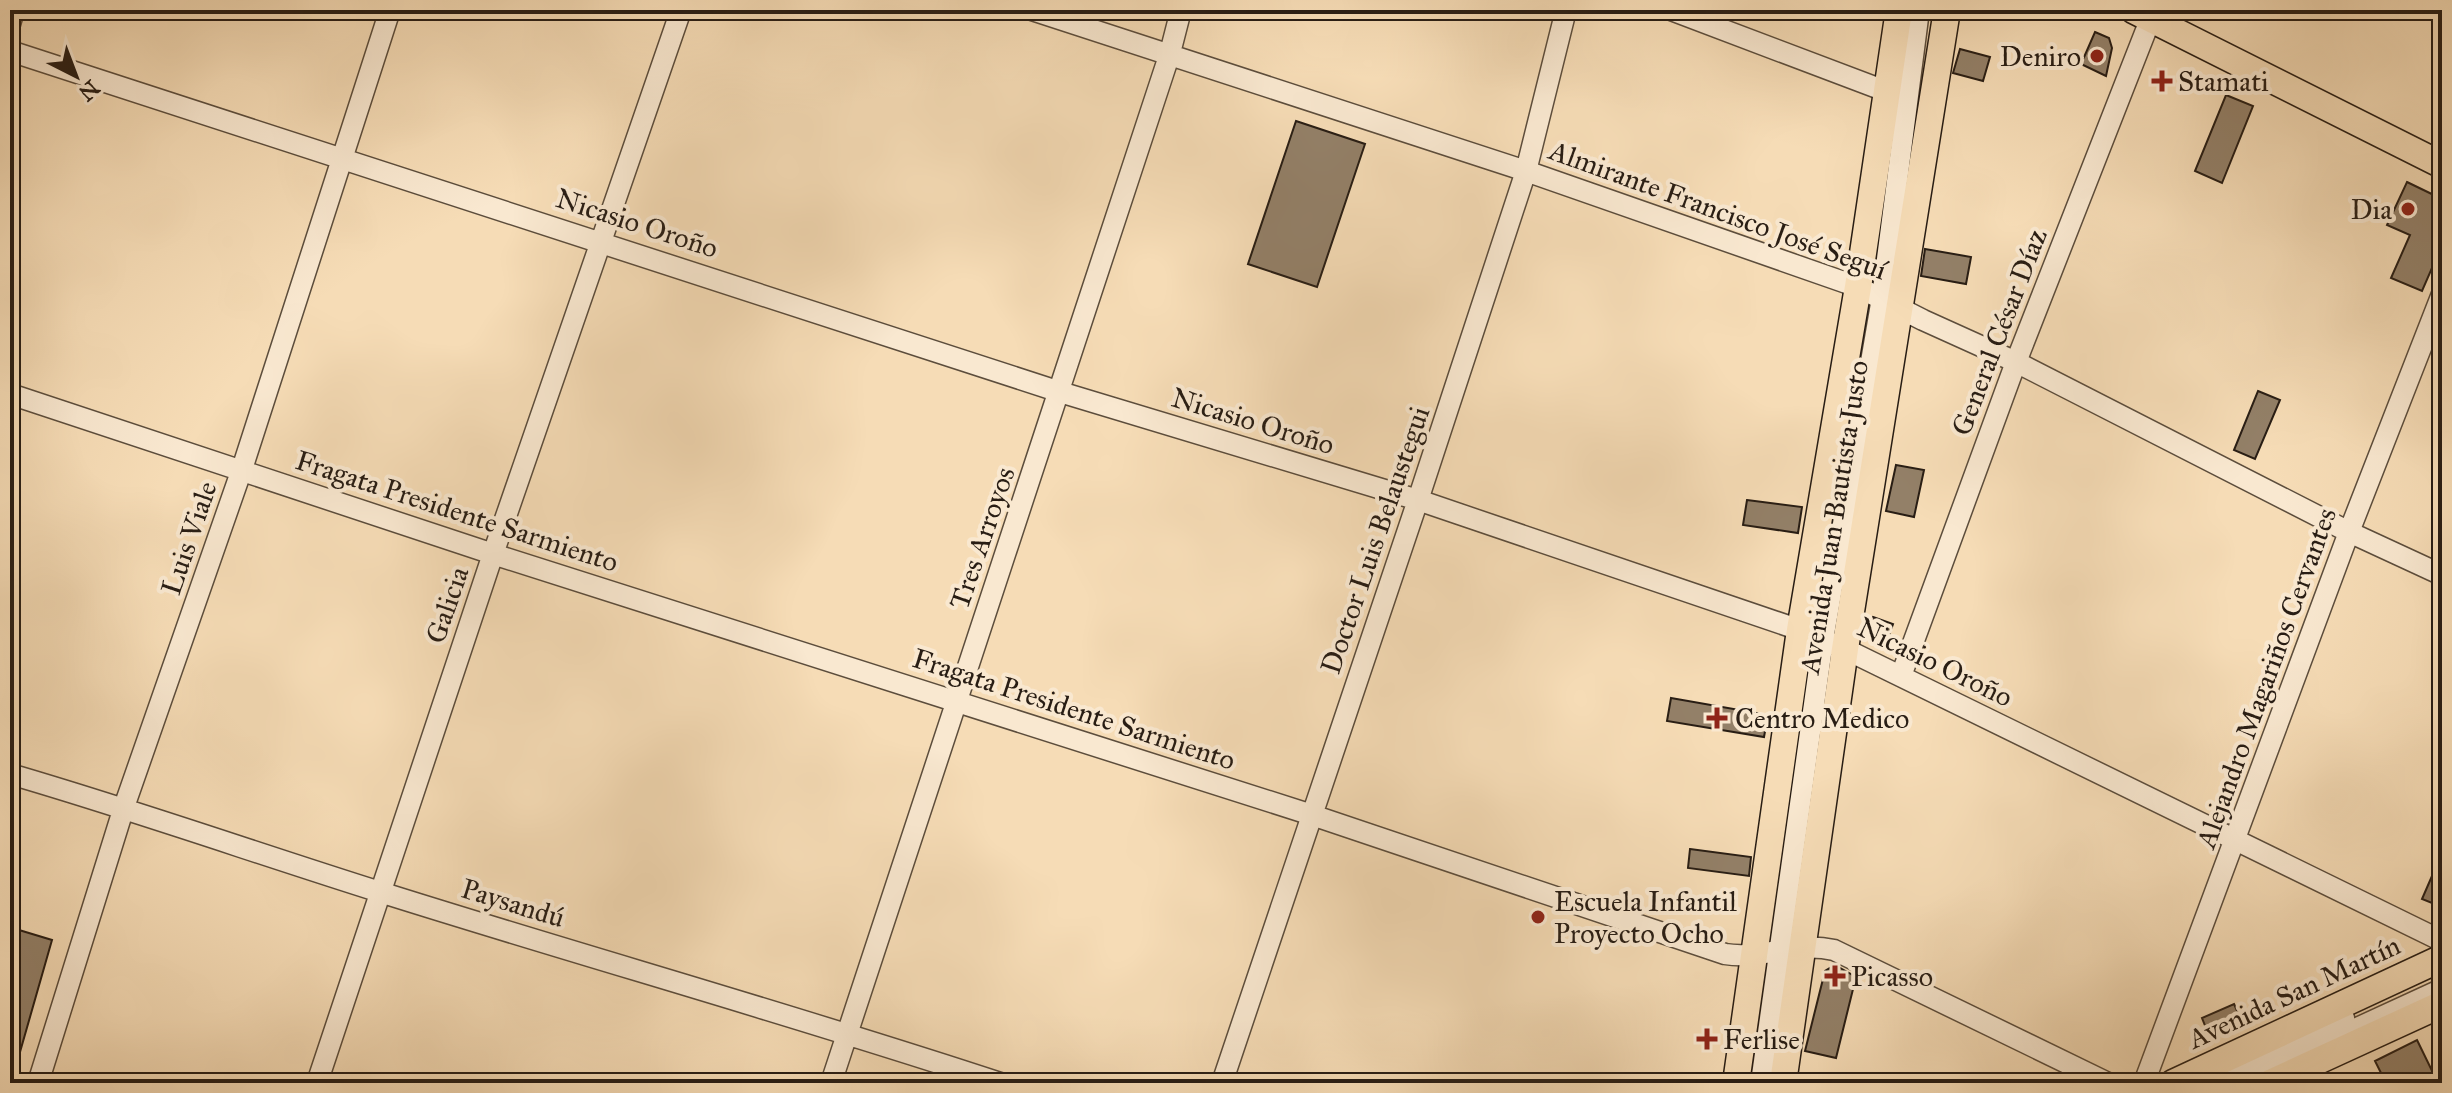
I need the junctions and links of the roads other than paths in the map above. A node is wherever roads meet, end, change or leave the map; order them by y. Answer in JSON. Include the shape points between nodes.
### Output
{"nodes":[{"id":1,"x":14,"y":10,"type":"edge"},
{"id":2,"x":390,"y":10,"type":"edge"},
{"id":3,"x":681,"y":10,"type":"edge"},
{"id":4,"x":1032,"y":10,"type":"edge"},
{"id":5,"x":1181,"y":10,"type":"edge"},
{"id":6,"x":1566,"y":10,"type":"edge"},
{"id":7,"x":1671,"y":10,"type":"edge"},
{"id":8,"x":1899,"y":10,"type":"edge"},
{"id":9,"x":1919,"y":10,"type":"edge"},
{"id":10,"x":1947,"y":10,"type":"edge"},
{"id":11,"x":2146,"y":13,"type":"edge"},
{"id":12,"x":10,"y":24,"type":"edge"},
{"id":13,"x":10,"y":51,"type":"edge"},
{"id":14,"x":1170,"y":53,"type":"junction"},
{"id":15,"x":1888,"y":92,"type":"junction"},
{"id":16,"x":345,"y":157,"type":"junction"},
{"id":17,"x":2442,"y":165,"type":"edge"},
{"id":18,"x":1526,"y":171,"type":"junction"},
{"id":19,"x":602,"y":242,"type":"junction"},
{"id":20,"x":1858,"y":287,"type":"junction"},
{"id":21,"x":2442,"y":294,"type":"edge"},
{"id":22,"x":1891,"y":303,"type":"junction"},
{"id":23,"x":2016,"y":362,"type":"junction"},
{"id":24,"x":1060,"y":392,"type":"junction"},
{"id":25,"x":10,"y":394,"type":"edge"},
{"id":26,"x":242,"y":469,"type":"junction"},
{"id":27,"x":1418,"y":500,"type":"junction"},
{"id":28,"x":2349,"y":532,"type":"junction"},
{"id":29,"x":493,"y":554,"type":"junction"},
{"id":30,"x":2442,"y":575,"type":"edge"},
{"id":31,"x":1823,"y":640,"type":"junction"},
{"id":32,"x":1901,"y":676,"type":"junction"},
{"id":33,"x":957,"y":701,"type":"junction"},
{"id":34,"x":10,"y":774,"type":"edge"},
{"id":35,"x":124,"y":807,"type":"junction"},
{"id":36,"x":1312,"y":815,"type":"junction"},
{"id":37,"x":2235,"y":840,"type":"junction"},
{"id":38,"x":380,"y":892,"type":"junction"},
{"id":39,"x":2442,"y":941,"type":"edge"},
{"id":40,"x":1791,"y":948,"type":"junction"},
{"id":41,"x":1752,"y":954,"type":"junction"},
{"id":42,"x":2442,"y":958,"type":"edge"},
{"id":43,"x":2442,"y":972,"type":"edge"},
{"id":44,"x":2442,"y":989,"type":"edge"},
{"id":45,"x":2442,"y":1004,"type":"edge"},
{"id":46,"x":847,"y":1032,"type":"junction"},
{"id":47,"x":38,"y":1083,"type":"edge"},
{"id":48,"x":317,"y":1083,"type":"edge"},
{"id":49,"x":831,"y":1083,"type":"edge"},
{"id":50,"x":1000,"y":1083,"type":"edge"},
{"id":51,"x":1222,"y":1083,"type":"edge"},
{"id":52,"x":1736,"y":1083,"type":"edge"},
{"id":53,"x":1761,"y":1083,"type":"edge"},
{"id":54,"x":1783,"y":1083,"type":"edge"},
{"id":55,"x":2108,"y":1083,"type":"edge"},
{"id":56,"x":2144,"y":1083,"type":"edge"},
{"id":57,"x":2173,"y":1083,"type":"edge"},
{"id":58,"x":2205,"y":1083,"type":"edge"},
{"id":59,"x":2237,"y":1083,"type":"edge"},
{"id":60,"x":2270,"y":1083,"type":"edge"}],
"edges":[{"from":1,"to":12,"type":"street"},
{"from":2,"to":16,"type":"street","name":"Luis Viale"},
{"from":3,"to":19,"type":"street","name":"Galicia"},
{"from":4,"to":14,"type":"street","name":"Almirante Francisco José Seguí"},
{"from":5,"to":14,"type":"street","name":"Tres Arroyos"},
{"from":6,"to":18,"type":"street","name":"Doctor Luis Belaustegui"},
{"from":7,"to":15,"type":"street"},
{"from":8,"to":15,"type":"main road","name":"Avenida Juan Bautista Justo"},
{"from":9,"to":22,"type":"street"},
{"from":10,"to":22,"type":"main road","name":"Avenida Juan Bautista Justo"},
{"from":11,"to":17,"type":"main road"},
{"from":11,"to":23,"type":"street","name":"General César Díaz"},
{"from":13,"to":16,"type":"street","name":"Nicasio Oroño"},
{"from":14,"to":18,"type":"street","name":"Almirante Francisco José Seguí"},
{"from":14,"to":24,"type":"street","name":"Tres Arroyos"},
{"from":15,"to":20,"type":"main road","name":"Avenida Juan Bautista Justo"},
{"from":16,"to":19,"type":"street","name":"Nicasio Oroño"},
{"from":16,"to":26,"type":"street","name":"Luis Viale"},
{"from":18,"to":20,"type":"street","name":"Almirante Francisco José Seguí"},
{"from":18,"to":27,"type":"street","name":"Doctor Luis Belaustegui"},
{"from":19,"to":24,"type":"street","name":"Nicasio Oroño"},
{"from":19,"to":29,"type":"street","name":"Galicia"},
{"from":20,"to":22,"type":"street","name":"Almirante Francisco José Seguí"},
{"from":20,"to":31,"type":"main road","name":"Avenida Juan Bautista Justo"},
{"from":21,"to":28,"type":"street","name":"Alejandro Magariños Cervantes"},
{"from":22,"to":23,"type":"street","name":"Almirante Francisco José Seguí"},
{"from":22,"to":31,"type":"main road","name":"Avenida Juan Bautista Justo"},
{"from":22,"to":31,"type":"street"},
{"from":23,"to":28,"type":"street","name":"Almirante Francisco José Seguí"},
{"from":23,"to":32,"type":"street","name":"General César Díaz"},
{"from":24,"to":27,"type":"street","name":"Nicasio Oroño"},
{"from":24,"to":33,"type":"street","name":"Tres Arroyos"},
{"from":25,"to":26,"type":"street","name":"Fragata Presidente Sarmiento"},
{"from":26,"to":29,"type":"street","name":"Fragata Presidente Sarmiento"},
{"from":26,"to":35,"type":"street","name":"Luis Viale"},
{"from":27,"to":31,"type":"street","name":"Nicasio Oroño"},
{"from":27,"to":36,"type":"street","name":"Doctor Luis Belaustegui"},
{"from":28,"to":30,"type":"street","name":"Almirante Francisco José Seguí"},
{"from":28,"to":37,"type":"street","name":"Alejandro Magariños Cervantes"},
{"from":29,"to":33,"type":"street","name":"Fragata Presidente Sarmiento"},
{"from":29,"to":38,"type":"street","name":"Galicia"},
{"from":31,"to":32,"type":"street","name":"Nicasio Oroño"},
{"from":31,"to":40,"type":"main road","name":"Avenida Juan Bautista Justo"},
{"from":31,"to":41,"type":"main road","name":"Avenida Juan Bautista Justo"},
{"from":32,"to":37,"type":"street","name":"Nicasio Oroño"},
{"from":33,"to":36,"type":"street","name":"Fragata Presidente Sarmiento"},
{"from":33,"to":46,"type":"street","name":"Tres Arroyos"},
{"from":34,"to":35,"type":"street","name":"Paysandú"},
{"from":35,"to":38,"type":"street","name":"Paysandú"},
{"from":35,"to":47,"type":"street","name":"Luis Viale"},
{"from":36,"to":41,"type":"street","name":"Fragata Presidente Sarmiento","via":[[1725,954]]},
{"from":36,"to":51,"type":"street","name":"Doctor Luis Belaustegui"},
{"from":37,"to":39,"type":"street","name":"Nicasio Oroño"},
{"from":37,"to":56,"type":"street","name":"Alejandro Magariños Cervantes"},
{"from":38,"to":46,"type":"street","name":"Paysandú"},
{"from":38,"to":48,"type":"street","name":"Galicia"},
{"from":40,"to":41,"type":"street","name":"Fragata Presidente Sarmiento"},
{"from":40,"to":53,"type":"street"},
{"from":40,"to":54,"type":"main road","name":"Avenida Juan Bautista Justo"},
{"from":40,"to":55,"type":"street","name":"Fragata Presidente Sarmiento","via":[[1834,950]]},
{"from":41,"to":52,"type":"main road","name":"Avenida Juan Bautista Justo"},
{"from":42,"to":57,"type":"main road","name":"Avenida San Martín"},
{"from":43,"to":58,"type":"street"},
{"from":44,"to":59,"type":"street"},
{"from":45,"to":60,"type":"main road"},
{"from":46,"to":49,"type":"street","name":"Tres Arroyos"},
{"from":46,"to":50,"type":"street","name":"Paysandú"}]}
